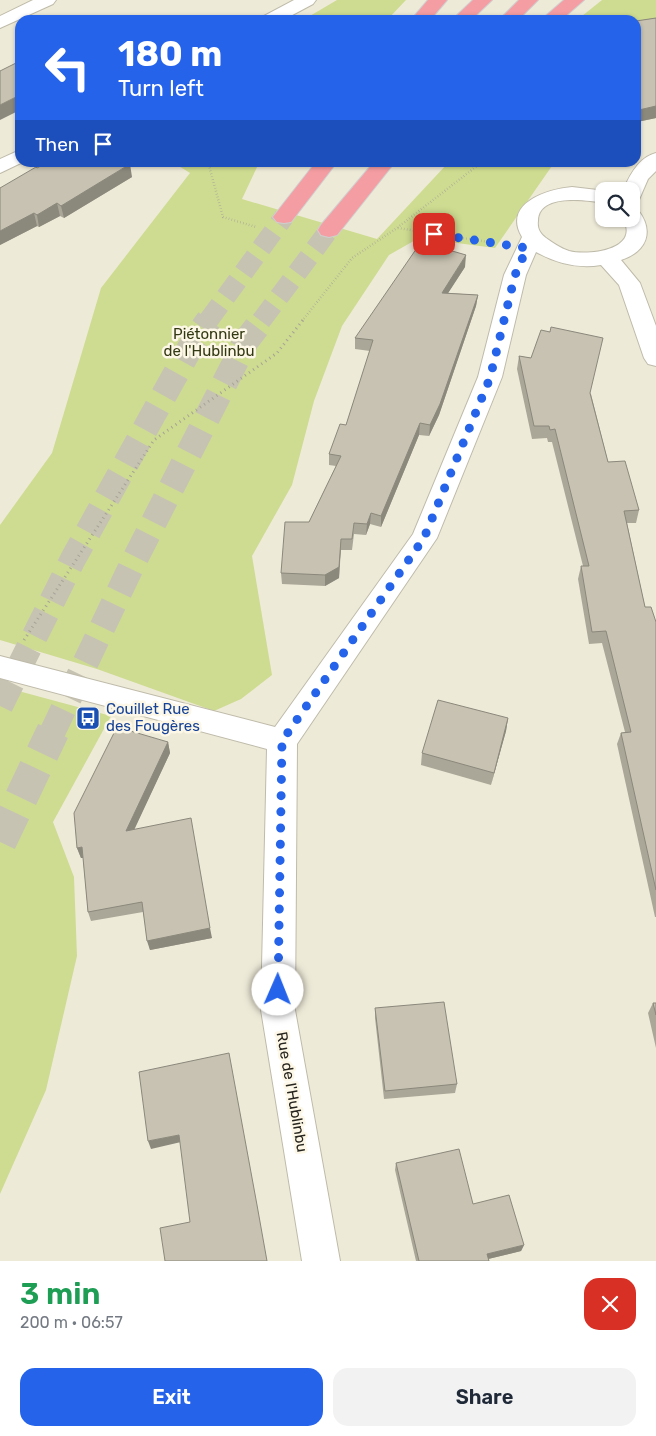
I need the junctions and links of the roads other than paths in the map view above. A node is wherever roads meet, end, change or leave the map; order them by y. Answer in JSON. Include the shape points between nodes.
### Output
{"nodes":[{"id":1,"x":48,"y":0,"type":"edge"},
{"id":2,"x":307,"y":0,"type":"edge"},
{"id":3,"x":438,"y":0,"type":"edge"},
{"id":4,"x":483,"y":0,"type":"edge"},
{"id":5,"x":529,"y":0,"type":"edge"},
{"id":6,"x":575,"y":0,"type":"edge"},
{"id":7,"x":17,"y":15,"type":"edge"},
{"id":8,"x":279,"y":15,"type":"edge"},
{"id":9,"x":424,"y":15,"type":"edge"},
{"id":10,"x":466,"y":15,"type":"edge"},
{"id":11,"x":513,"y":15,"type":"edge"},
{"id":12,"x":556,"y":15,"type":"edge"},
{"id":13,"x":15,"y":16,"type":"edge"},
{"id":14,"x":0,"y":23,"type":"edge"},
{"id":15,"x":15,"y":159,"type":"edge"},
{"id":16,"x":656,"y":159,"type":"edge"},
{"id":17,"x":641,"y":160,"type":"edge"},
{"id":18,"x":0,"y":167,"type":"edge"},
{"id":19,"x":308,"y":167,"type":"edge"},
{"id":20,"x":323,"y":167,"type":"edge"},
{"id":21,"x":381,"y":167,"type":"edge"},
{"id":22,"x":638,"y":182,"type":"edge"},
{"id":23,"x":309,"y":184,"type":"junction"},
{"id":24,"x":595,"y":195,"type":"edge"},
{"id":25,"x":284,"y":217,"type":"tunnel mouth"},
{"id":26,"x":642,"y":227,"type":"edge"},
{"id":27,"x":329,"y":230,"type":"tunnel mouth"},
{"id":28,"x":529,"y":243,"type":"junction"},
{"id":29,"x":607,"y":258,"type":"junction"},
{"id":30,"x":656,"y":358,"type":"edge"},
{"id":31,"x":3,"y":668,"type":"edge"},
{"id":32,"x":282,"y":741,"type":"junction"},
{"id":33,"x":321,"y":1261,"type":"edge"}],
"edges":[{"from":1,"to":7,"type":"street"},
{"from":2,"to":8,"type":"street"},
{"from":3,"to":9,"type":"highway"},
{"from":4,"to":10,"type":"highway"},
{"from":5,"to":11,"type":"highway"},
{"from":6,"to":12,"type":"highway"},
{"from":13,"to":14,"type":"street"},
{"from":15,"to":18,"type":"street"},
{"from":16,"to":17,"type":"street"},
{"from":16,"to":22,"type":"street"},
{"from":19,"to":23,"type":"highway"},
{"from":20,"to":23,"type":"highway"},
{"from":21,"to":27,"type":"highway"},
{"from":23,"to":25,"type":"highway"},
{"from":24,"to":28,"type":"street","via":[[568,192],[540,201],[527,218]]},
{"from":26,"to":29,"type":"street","via":[[626,251]]},
{"from":28,"to":29,"type":"street","via":[[558,255],[591,260]]},
{"from":28,"to":32,"type":"street","via":[[515,275],[490,378],[424,538]]},
{"from":29,"to":30,"type":"street","via":[[629,284]]},
{"from":31,"to":32,"type":"street"},
{"from":32,"to":33,"type":"street","name":"Rue de l'Hublinbu","via":[[278,1010]]}]}
